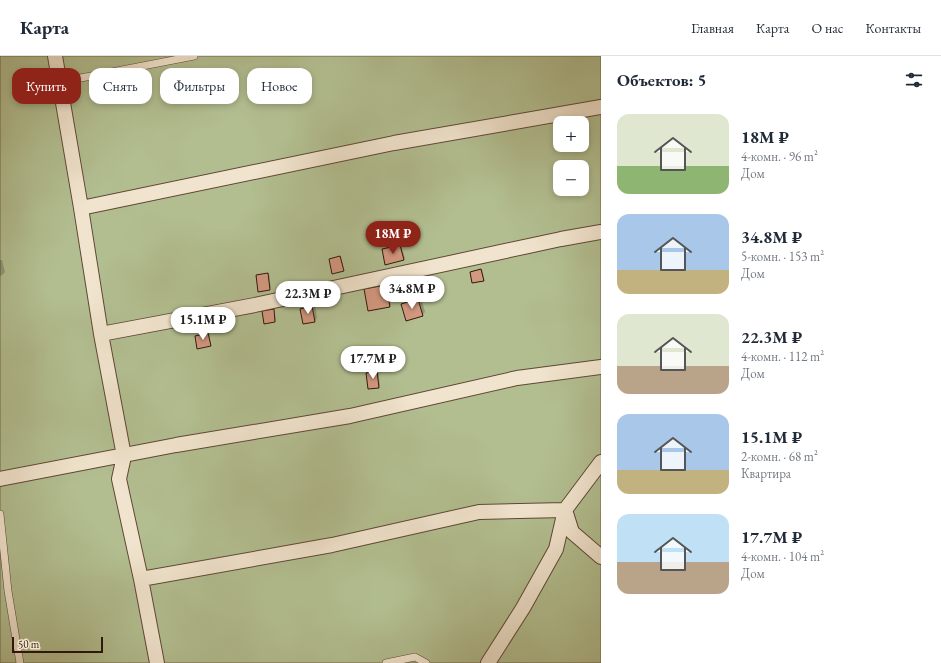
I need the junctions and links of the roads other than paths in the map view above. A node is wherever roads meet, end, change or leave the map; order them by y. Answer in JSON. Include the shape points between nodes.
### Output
{"nodes":[{"id":1,"x":55,"y":56,"type":"edge"},
{"id":2,"x":194,"y":56,"type":"edge"},
{"id":3,"x":57,"y":68,"type":"edge"},
{"id":4,"x":81,"y":78,"type":"edge"},
{"id":5,"x":64,"y":104,"type":"edge"},
{"id":6,"x":601,"y":107,"type":"edge"},
{"id":7,"x":81,"y":208,"type":"junction"},
{"id":8,"x":601,"y":232,"type":"edge"},
{"id":9,"x":101,"y":334,"type":"junction"},
{"id":10,"x":601,"y":367,"type":"edge"},
{"id":11,"x":124,"y":456,"type":"junction"},
{"id":12,"x":601,"y":462,"type":"edge"},
{"id":13,"x":0,"y":479,"type":"edge"},
{"id":14,"x":564,"y":510,"type":"junction"},
{"id":15,"x":0,"y":514,"type":"edge"},
{"id":16,"x":601,"y":557,"type":"edge"},
{"id":17,"x":141,"y":579,"type":"junction"},
{"id":18,"x":20,"y":663,"type":"edge"},
{"id":19,"x":157,"y":663,"type":"edge"},
{"id":20,"x":386,"y":663,"type":"edge"},
{"id":21,"x":426,"y":663,"type":"edge"},
{"id":22,"x":488,"y":663,"type":"edge"}],
"edges":[{"from":1,"to":3,"type":"street"},
{"from":2,"to":4,"type":"lane"},
{"from":5,"to":7,"type":"street"},
{"from":6,"to":7,"type":"street","via":[[394,143]]},
{"from":7,"to":9,"type":"street"},
{"from":8,"to":9,"type":"street","via":[[256,305]]},
{"from":9,"to":11,"type":"street"},
{"from":10,"to":11,"type":"street","via":[[516,378],[350,416]]},
{"from":11,"to":13,"type":"street"},
{"from":11,"to":17,"type":"street","via":[[119,479]]},
{"from":12,"to":14,"type":"street"},
{"from":14,"to":16,"type":"street","via":[[572,532]]},
{"from":14,"to":17,"type":"street","via":[[478,512],[332,545]]},
{"from":14,"to":22,"type":"street","via":[[556,549]]},
{"from":15,"to":18,"type":"lane","via":[[8,591]]},
{"from":17,"to":19,"type":"street"},
{"from":20,"to":21,"type":"lane","via":[[415,657]]}]}
